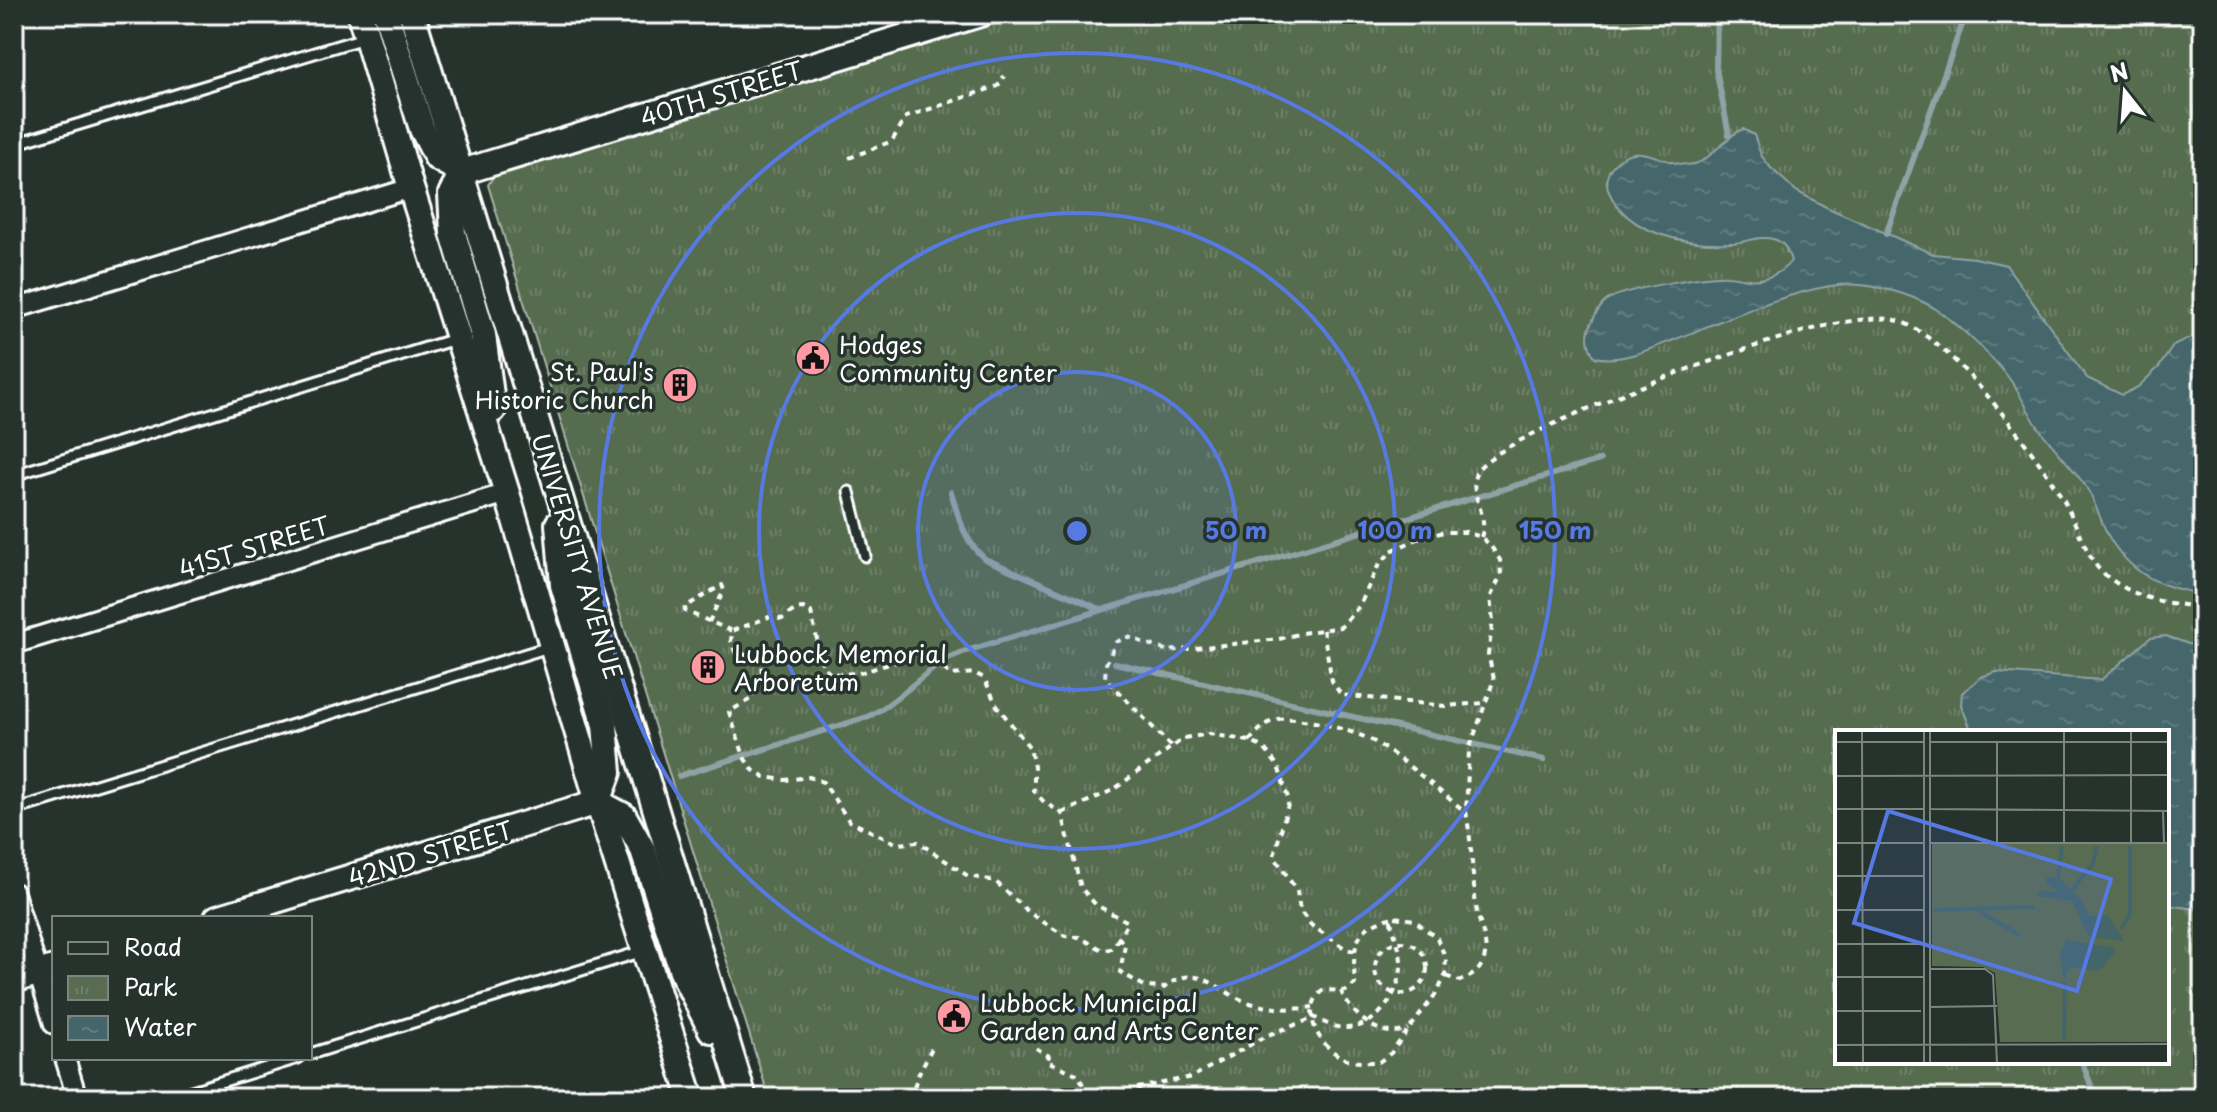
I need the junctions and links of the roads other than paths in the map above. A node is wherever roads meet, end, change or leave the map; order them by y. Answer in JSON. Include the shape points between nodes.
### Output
{"nodes":[{"id":1,"x":386,"y":14,"type":"edge"},
{"id":2,"x":980,"y":14,"type":"edge"},
{"id":3,"x":417,"y":15,"type":"edge"},
{"id":4,"x":363,"y":26,"type":"edge"},
{"id":5,"x":14,"y":144,"type":"edge"},
{"id":6,"x":462,"y":172,"type":"junction"},
{"id":7,"x":411,"y":188,"type":"junction"},
{"id":8,"x":14,"y":309,"type":"edge"},
{"id":9,"x":458,"y":338,"type":"junction"},
{"id":10,"x":14,"y":475,"type":"edge"},
{"id":11,"x":554,"y":478,"type":"junction"},
{"id":12,"x":505,"y":486,"type":"junction"},
{"id":13,"x":849,"y":492,"type":"dead end"},
{"id":14,"x":865,"y":556,"type":"dead end"},
{"id":15,"x":14,"y":644,"type":"edge"},
{"id":16,"x":552,"y":646,"type":"junction"},
{"id":17,"x":598,"y":802,"type":"junction"},
{"id":18,"x":14,"y":810,"type":"edge"},
{"id":19,"x":14,"y":893,"type":"edge"},
{"id":20,"x":224,"y":916,"type":"edge"},
{"id":21,"x":645,"y":951,"type":"junction"},
{"id":22,"x":46,"y":970,"type":"edge"},
{"id":23,"x":14,"y":980,"type":"edge"},
{"id":24,"x":52,"y":1010,"type":"edge"},
{"id":25,"x":312,"y":1053,"type":"edge"},
{"id":26,"x":66,"y":1060,"type":"edge"},
{"id":27,"x":292,"y":1060,"type":"edge"},
{"id":28,"x":743,"y":1094,"type":"edge"},
{"id":29,"x":77,"y":1098,"type":"edge"},
{"id":30,"x":169,"y":1098,"type":"edge"},
{"id":31,"x":691,"y":1098,"type":"edge"}],
"edges":[{"from":1,"to":6,"type":"main road","via":[[422,129],[437,158]]},
{"from":2,"to":6,"type":"main road","name":"40TH STREET"},
{"from":3,"to":6,"type":"main road","name":"UNIVERSITY AVENUE"},
{"from":4,"to":5,"type":"lane"},
{"from":4,"to":7,"type":"main road","name":"UNIVERSITY AVENUE"},
{"from":6,"to":11,"type":"main road","name":"UNIVERSITY AVENUE"},
{"from":6,"to":12,"type":"main road","via":[[451,194],[453,233],[483,335]]},
{"from":7,"to":8,"type":"street"},
{"from":7,"to":9,"type":"main road","name":"UNIVERSITY AVENUE"},
{"from":9,"to":10,"type":"lane"},
{"from":9,"to":12,"type":"main road","name":"UNIVERSITY AVENUE"},
{"from":11,"to":17,"type":"main road","via":[[563,585],[605,725],[609,772]]},
{"from":11,"to":28,"type":"main road","name":"UNIVERSITY AVENUE"},
{"from":12,"to":15,"type":"street","name":"41ST STREET"},
{"from":12,"to":16,"type":"main road","name":"UNIVERSITY AVENUE"},
{"from":13,"to":14,"type":"lane"},
{"from":16,"to":17,"type":"main road","name":"UNIVERSITY AVENUE"},
{"from":16,"to":18,"type":"lane"},
{"from":17,"to":20,"type":"main road","name":"42ND STREET"},
{"from":17,"to":21,"type":"main road","name":"UNIVERSITY AVENUE"},
{"from":17,"to":28,"type":"main road","via":[[624,816],[643,850],[683,974]]},
{"from":19,"to":22,"type":"street"},
{"from":21,"to":25,"type":"lane"},
{"from":21,"to":31,"type":"main road","name":"UNIVERSITY AVENUE"},
{"from":22,"to":23,"type":"main road"},
{"from":22,"to":24,"type":"street"},
{"from":26,"to":29,"type":"street"},
{"from":27,"to":30,"type":"lane"}]}
